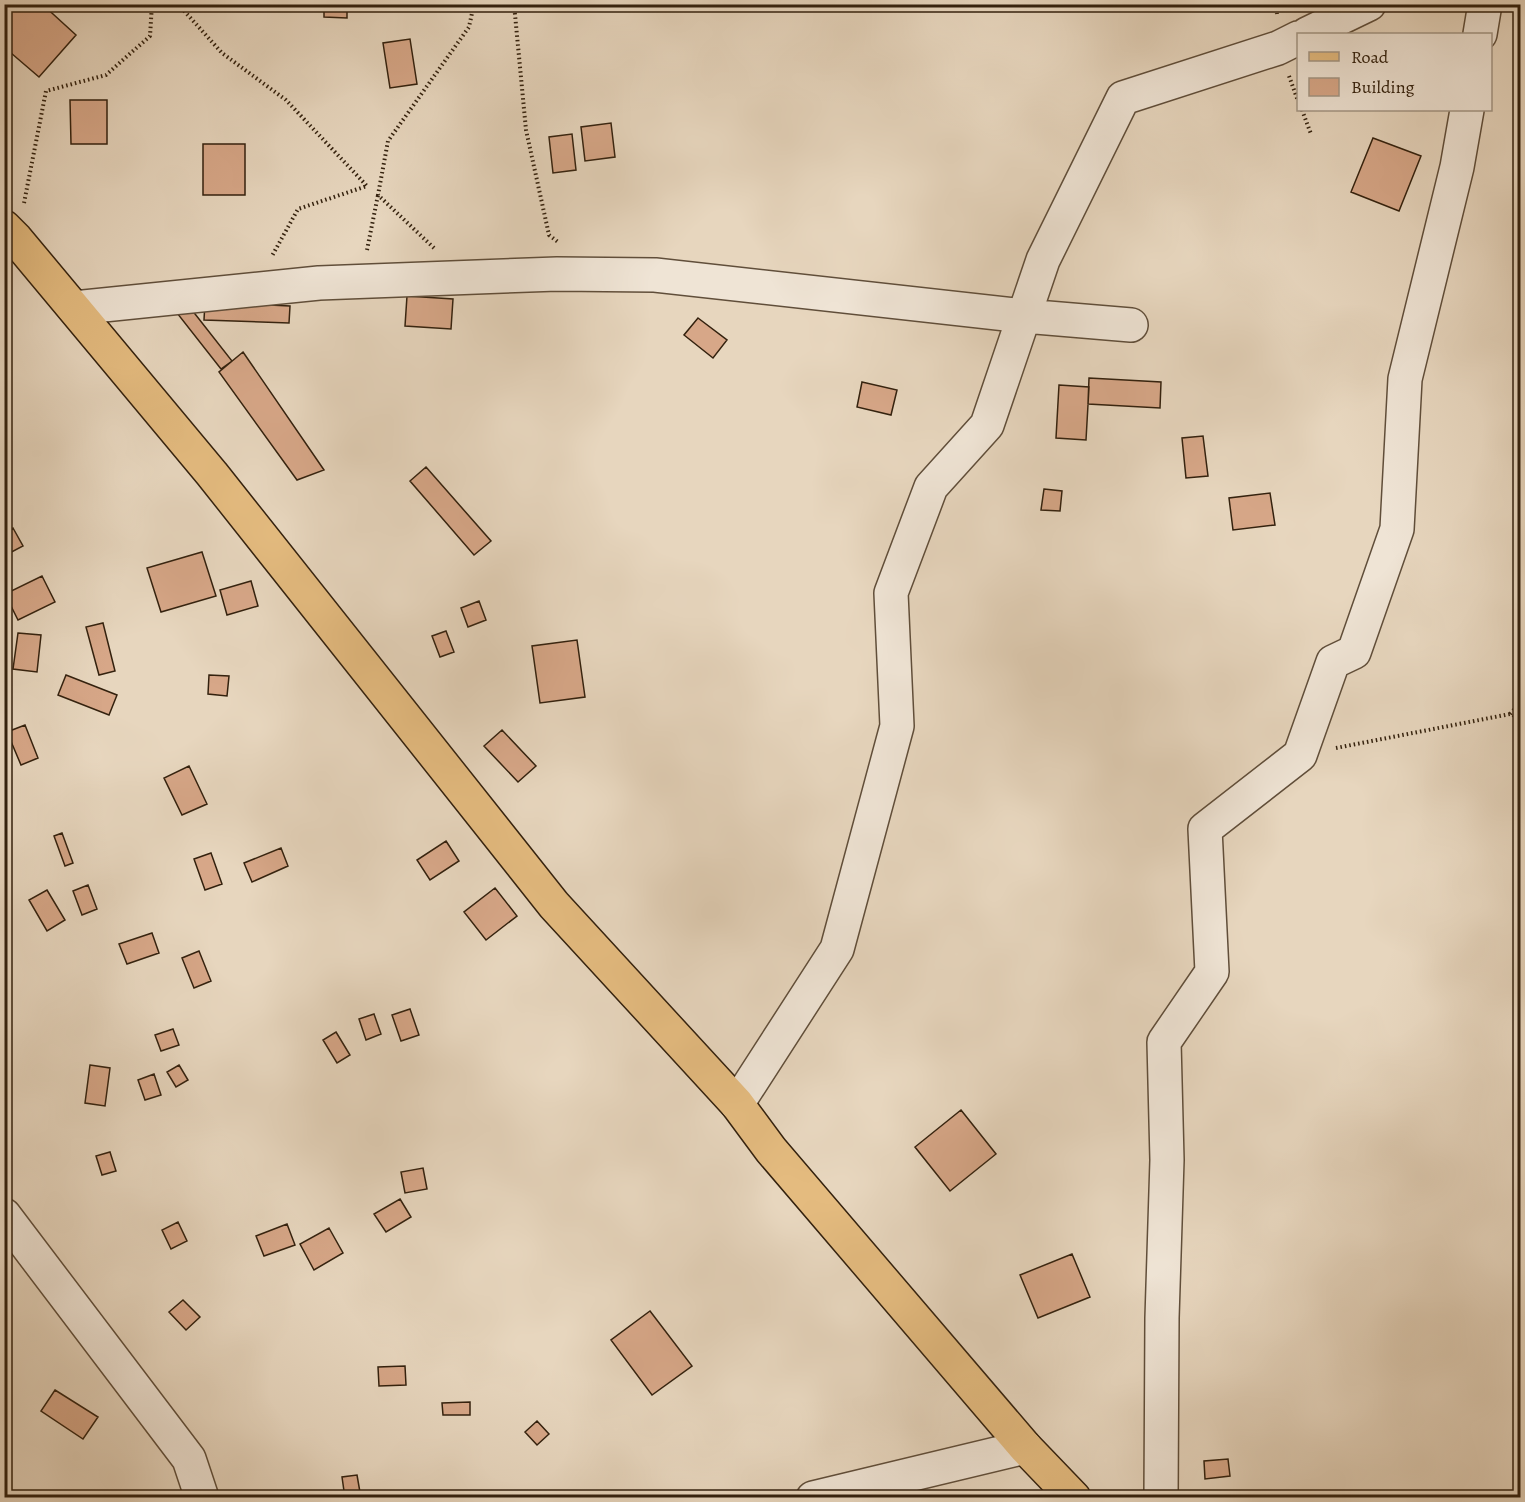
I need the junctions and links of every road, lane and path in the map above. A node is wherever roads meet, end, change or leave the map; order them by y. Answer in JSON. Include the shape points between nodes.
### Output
{"nodes":[{"id":1,"x":152,"y":4,"type":"edge"},
{"id":2,"x":178,"y":4,"type":"edge"},
{"id":3,"x":474,"y":4,"type":"edge"},
{"id":4,"x":514,"y":4,"type":"edge"},
{"id":5,"x":1369,"y":4,"type":"edge"},
{"id":6,"x":1485,"y":4,"type":"edge"},
{"id":7,"x":1309,"y":33,"type":"edge"},
{"id":8,"x":1480,"y":33,"type":"edge"},
{"id":9,"x":1297,"y":39,"type":"edge"},
{"id":10,"x":1302,"y":111,"type":"edge"},
{"id":11,"x":1467,"y":111,"type":"edge"},
{"id":12,"x":1311,"y":134,"type":"dead end"},
{"id":13,"x":378,"y":195,"type":"junction"},
{"id":14,"x":10,"y":233,"type":"edge"},
{"id":15,"x":558,"y":242,"type":"dead end"},
{"id":16,"x":367,"y":250,"type":"dead end"},
{"id":17,"x":270,"y":259,"type":"dead end"},
{"id":18,"x":465,"y":277,"type":"junction"},
{"id":19,"x":74,"y":308,"type":"junction"},
{"id":20,"x":1024,"y":316,"type":"junction"},
{"id":21,"x":1131,"y":325,"type":"dead end"},
{"id":22,"x":1521,"y":703,"type":"edge"},
{"id":23,"x":1510,"y":714,"type":"junction"},
{"id":24,"x":1521,"y":718,"type":"edge"},
{"id":25,"x":1300,"y":755,"type":"junction"},
{"id":26,"x":737,"y":1104,"type":"junction"},
{"id":27,"x":4,"y":1215,"type":"edge"},
{"id":28,"x":1025,"y":1447,"type":"junction"},
{"id":29,"x":202,"y":1497,"type":"edge"},
{"id":30,"x":813,"y":1497,"type":"edge"},
{"id":31,"x":1074,"y":1497,"type":"edge"},
{"id":32,"x":1161,"y":1497,"type":"edge"}],
"edges":[{"from":1,"to":14,"type":"path","via":[[150,36],[106,75],[46,91]]},
{"from":2,"to":17,"type":"path","via":[[222,53],[286,100],[367,186],[298,209]]},
{"from":3,"to":13,"type":"path","via":[[469,27],[388,141]]},
{"from":4,"to":15,"type":"path","via":[[526,130],[549,235]]},
{"from":5,"to":7,"type":"street"},
{"from":6,"to":8,"type":"street"},
{"from":9,"to":20,"type":"street","via":[[1123,98],[1043,260]]},
{"from":10,"to":12,"type":"path"},
{"from":11,"to":25,"type":"street","via":[[1457,167],[1404,379],[1397,530],[1354,652],[1333,662]]},
{"from":13,"to":16,"type":"path"},
{"from":13,"to":18,"type":"path"},
{"from":14,"to":19,"type":"main road"},
{"from":18,"to":19,"type":"street","via":[[319,283]]},
{"from":18,"to":20,"type":"street","via":[[655,275]]},
{"from":19,"to":26,"type":"main road","via":[[212,474],[554,905]]},
{"from":20,"to":21,"type":"street"},
{"from":20,"to":26,"type":"street","via":[[987,425],[931,487],[891,592],[897,726],[837,949]]},
{"from":22,"to":23,"type":"path"},
{"from":23,"to":24,"type":"path"},
{"from":23,"to":25,"type":"path"},
{"from":25,"to":32,"type":"street","via":[[1205,829],[1212,972],[1164,1042],[1167,1160]]},
{"from":26,"to":28,"type":"main road","via":[[771,1150]]},
{"from":27,"to":29,"type":"street","via":[[189,1460]]},
{"from":28,"to":30,"type":"street"},
{"from":28,"to":31,"type":"main road"}]}
